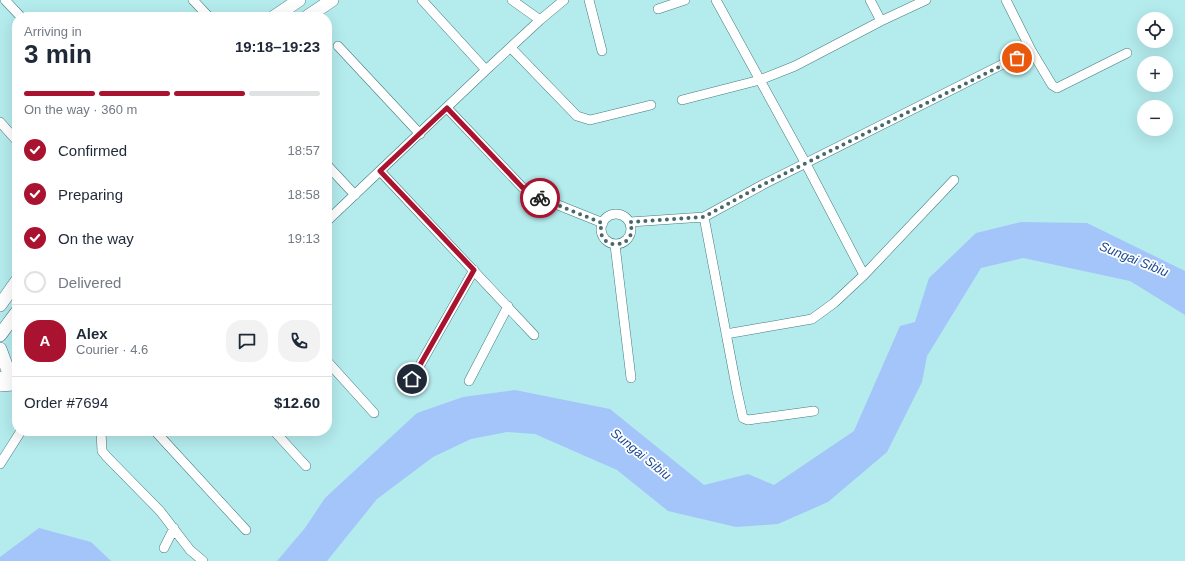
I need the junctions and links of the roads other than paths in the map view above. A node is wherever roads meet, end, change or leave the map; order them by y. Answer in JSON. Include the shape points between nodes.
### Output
{"nodes":[{"id":1,"x":5,"y":0,"type":"edge"},
{"id":2,"x":193,"y":0,"type":"edge"},
{"id":3,"x":299,"y":0,"type":"edge"},
{"id":4,"x":332,"y":0,"type":"edge"},
{"id":5,"x":422,"y":0,"type":"edge"},
{"id":6,"x":512,"y":0,"type":"edge"},
{"id":7,"x":564,"y":0,"type":"edge"},
{"id":8,"x":589,"y":0,"type":"edge"},
{"id":9,"x":685,"y":0,"type":"edge"},
{"id":10,"x":716,"y":0,"type":"edge"},
{"id":11,"x":870,"y":0,"type":"edge"},
{"id":12,"x":926,"y":0,"type":"edge"},
{"id":13,"x":1006,"y":0,"type":"edge"},
{"id":14,"x":658,"y":9,"type":"dead end"},
{"id":15,"x":16,"y":12,"type":"edge"},
{"id":16,"x":204,"y":12,"type":"edge"},
{"id":17,"x":281,"y":12,"type":"edge"},
{"id":18,"x":314,"y":12,"type":"edge"},
{"id":19,"x":540,"y":20,"type":"junction"},
{"id":20,"x":881,"y":21,"type":"junction"},
{"id":21,"x":338,"y":46,"type":"dead end"},
{"id":22,"x":511,"y":48,"type":"junction"},
{"id":23,"x":1031,"y":50,"type":"junction"},
{"id":24,"x":602,"y":51,"type":"dead end"},
{"id":25,"x":1127,"y":53,"type":"dead end"},
{"id":26,"x":486,"y":70,"type":"junction"},
{"id":27,"x":760,"y":80,"type":"junction"},
{"id":28,"x":682,"y":100,"type":"dead end"},
{"id":29,"x":651,"y":105,"type":"dead end"},
{"id":30,"x":447,"y":108,"type":"junction"},
{"id":31,"x":0,"y":122,"type":"edge"},
{"id":32,"x":420,"y":134,"type":"junction"},
{"id":33,"x":12,"y":135,"type":"edge"},
{"id":34,"x":806,"y":164,"type":"junction"},
{"id":35,"x":332,"y":170,"type":"edge"},
{"id":36,"x":380,"y":171,"type":"junction"},
{"id":37,"x":954,"y":180,"type":"dead end"},
{"id":38,"x":355,"y":194,"type":"junction"},
{"id":39,"x":332,"y":216,"type":"edge"},
{"id":40,"x":704,"y":217,"type":"junction"},
{"id":41,"x":630,"y":222,"type":"junction"},
{"id":42,"x":602,"y":223,"type":"junction"},
{"id":43,"x":615,"y":245,"type":"junction"},
{"id":44,"x":474,"y":270,"type":"junction"},
{"id":45,"x":864,"y":276,"type":"junction"},
{"id":46,"x":12,"y":288,"type":"edge"},
{"id":47,"x":0,"y":305,"type":"edge"},
{"id":48,"x":508,"y":306,"type":"junction"},
{"id":49,"x":12,"y":319,"type":"edge"},
{"id":50,"x":726,"y":334,"type":"junction"},
{"id":51,"x":0,"y":335,"type":"edge"},
{"id":52,"x":534,"y":335,"type":"dead end"},
{"id":53,"x":0,"y":349,"type":"edge"},
{"id":54,"x":332,"y":367,"type":"edge"},
{"id":55,"x":0,"y":376,"type":"edge"},
{"id":56,"x":632,"y":378,"type":"dead end"},
{"id":57,"x":412,"y":379,"type":"dead end"},
{"id":58,"x":469,"y":381,"type":"dead end"},
{"id":59,"x":10,"y":385,"type":"edge"},
{"id":60,"x":814,"y":411,"type":"dead end"},
{"id":61,"x":374,"y":413,"type":"dead end"},
{"id":62,"x":18,"y":436,"type":"edge"},
{"id":63,"x":100,"y":436,"type":"edge"},
{"id":64,"x":160,"y":436,"type":"edge"},
{"id":65,"x":279,"y":436,"type":"edge"},
{"id":66,"x":0,"y":464,"type":"edge"},
{"id":67,"x":306,"y":466,"type":"dead end"},
{"id":68,"x":174,"y":528,"type":"junction"},
{"id":69,"x":246,"y":530,"type":"dead end"},
{"id":70,"x":164,"y":548,"type":"dead end"},
{"id":71,"x":203,"y":561,"type":"edge"}],
"edges":[{"from":1,"to":15,"type":"street"},
{"from":2,"to":16,"type":"street"},
{"from":3,"to":17,"type":"street"},
{"from":4,"to":18,"type":"street"},
{"from":5,"to":26,"type":"street"},
{"from":6,"to":19,"type":"street"},
{"from":7,"to":19,"type":"street"},
{"from":8,"to":24,"type":"street"},
{"from":9,"to":14,"type":"street"},
{"from":10,"to":27,"type":"street"},
{"from":11,"to":20,"type":"street"},
{"from":12,"to":20,"type":"street"},
{"from":13,"to":23,"type":"street"},
{"from":19,"to":22,"type":"street"},
{"from":20,"to":27,"type":"street","via":[[795,66]]},
{"from":21,"to":32,"type":"street"},
{"from":22,"to":26,"type":"street"},
{"from":22,"to":29,"type":"street","via":[[577,116],[590,120]]},
{"from":23,"to":25,"type":"street","via":[[1052,86],[1056,88]]},
{"from":23,"to":34,"type":"street"},
{"from":26,"to":30,"type":"street"},
{"from":27,"to":28,"type":"street"},
{"from":27,"to":34,"type":"street"},
{"from":30,"to":32,"type":"street"},
{"from":30,"to":42,"type":"street","via":[[522,187],[533,195]]},
{"from":31,"to":33,"type":"street"},
{"from":32,"to":36,"type":"street"},
{"from":34,"to":40,"type":"street"},
{"from":34,"to":45,"type":"street"},
{"from":35,"to":38,"type":"street"},
{"from":36,"to":38,"type":"street"},
{"from":36,"to":44,"type":"street"},
{"from":37,"to":45,"type":"street"},
{"from":38,"to":39,"type":"street"},
{"from":40,"to":41,"type":"street"},
{"from":40,"to":50,"type":"street"},
{"from":41,"to":42,"type":"street","via":[[616,214],[607,217]]},
{"from":41,"to":43,"type":"street","via":[[632,230],[629,238]]},
{"from":42,"to":43,"type":"street","via":[[603,237]]},
{"from":43,"to":56,"type":"street"},
{"from":44,"to":48,"type":"street"},
{"from":44,"to":57,"type":"street"},
{"from":45,"to":50,"type":"street","via":[[812,319]]},
{"from":46,"to":47,"type":"street"},
{"from":48,"to":52,"type":"street"},
{"from":48,"to":58,"type":"street"},
{"from":49,"to":51,"type":"street"},
{"from":50,"to":60,"type":"street","via":[[743,418],[748,420]]},
{"from":53,"to":59,"type":"street"},
{"from":54,"to":61,"type":"street"},
{"from":55,"to":59,"type":"street"},
{"from":62,"to":66,"type":"street"},
{"from":63,"to":68,"type":"street","via":[[102,451]]},
{"from":64,"to":69,"type":"street"},
{"from":65,"to":67,"type":"street"},
{"from":68,"to":70,"type":"street"},
{"from":68,"to":71,"type":"street","via":[[190,550]]}]}
